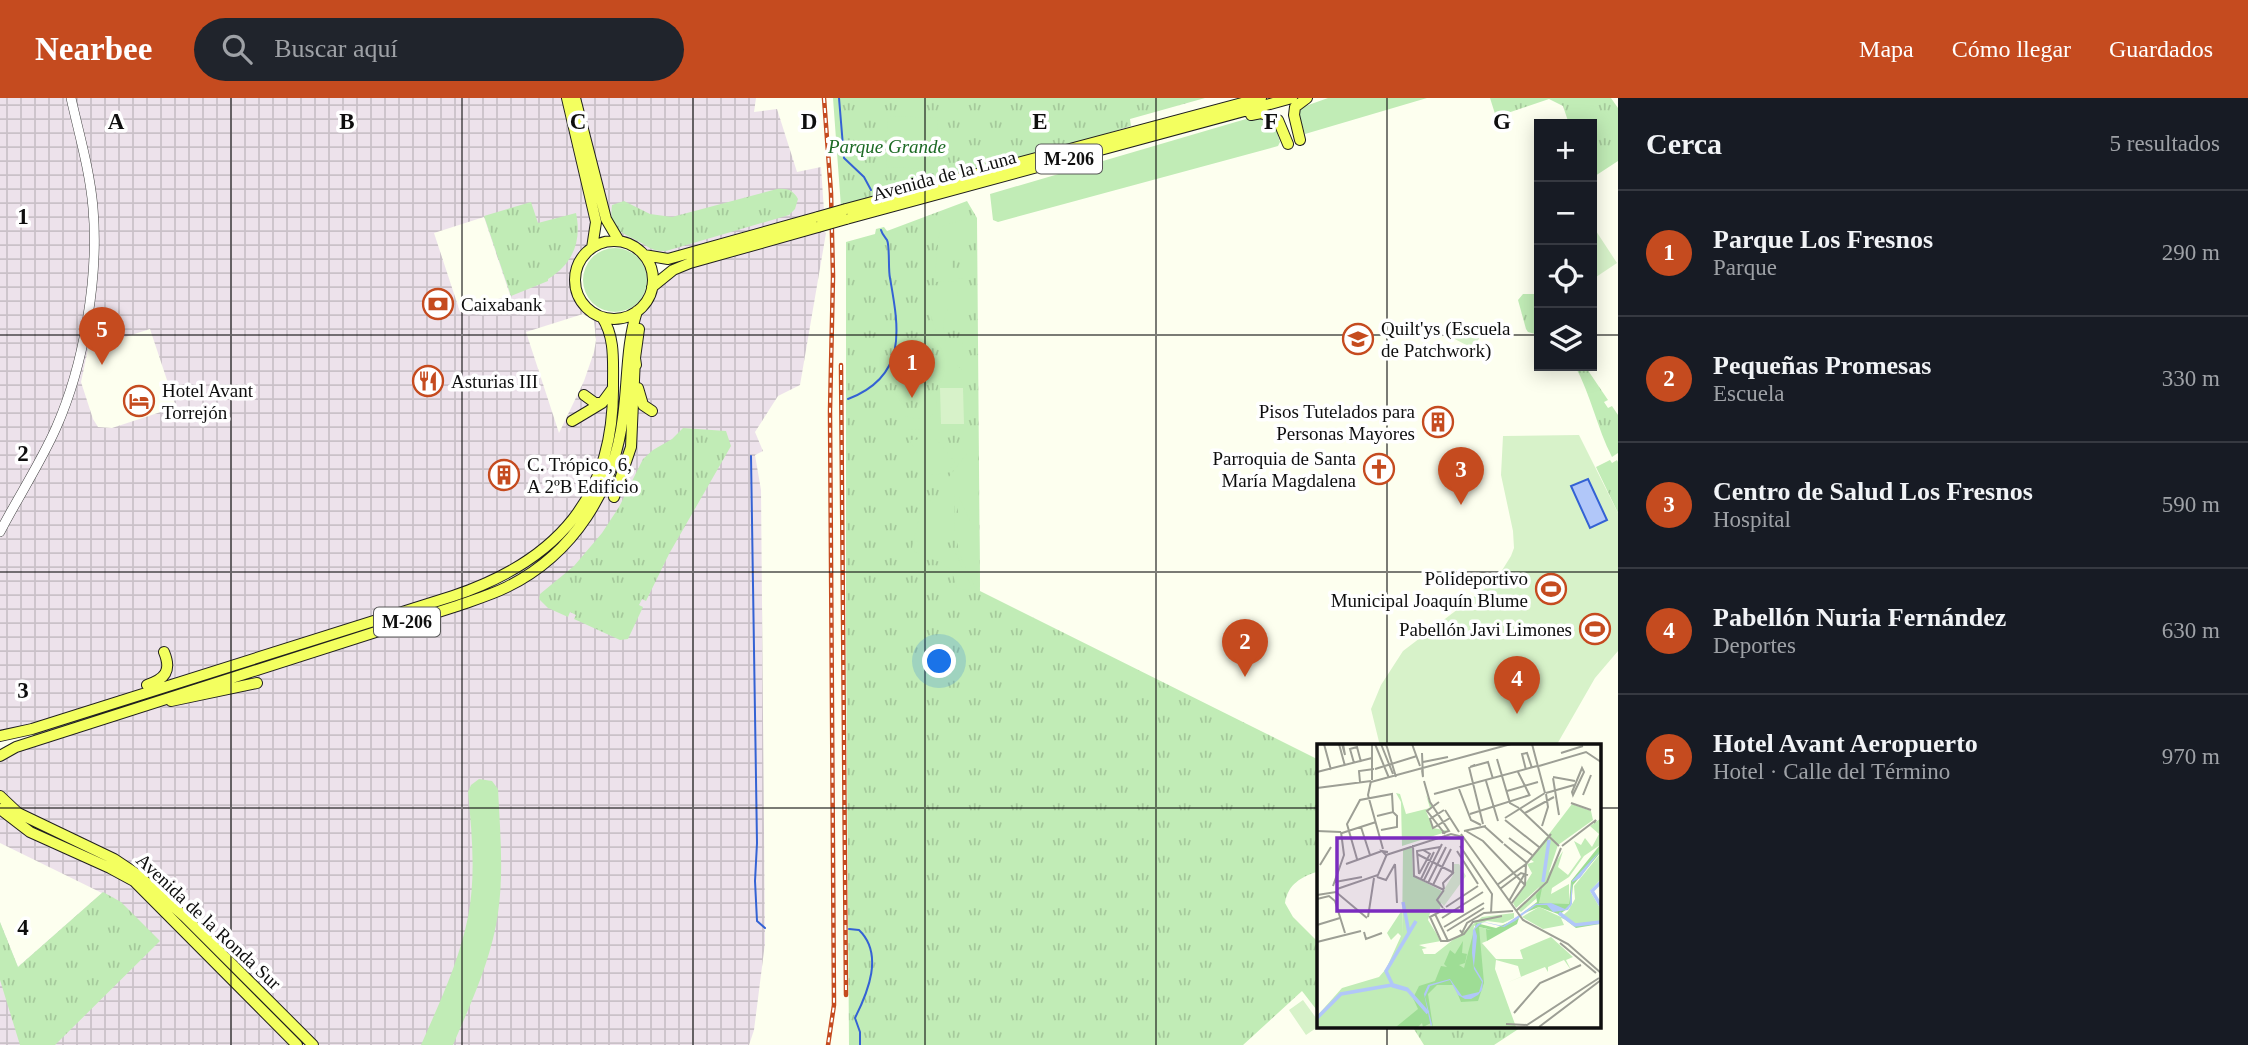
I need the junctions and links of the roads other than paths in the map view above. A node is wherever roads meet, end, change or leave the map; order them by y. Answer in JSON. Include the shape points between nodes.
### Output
{"nodes":[{"id":1,"x":71,"y":98,"type":"edge"},
{"id":2,"x":566,"y":98,"type":"edge"},
{"id":3,"x":575,"y":98,"type":"edge"},
{"id":4,"x":1233,"y":98,"type":"edge"},
{"id":5,"x":1261,"y":98,"type":"edge"},
{"id":6,"x":1292,"y":98,"type":"edge"},
{"id":7,"x":1307,"y":98,"type":"edge"},
{"id":8,"x":1151,"y":132,"type":"junction"},
{"id":9,"x":1300,"y":140,"type":"dead end"},
{"id":10,"x":1288,"y":144,"type":"dead end"},
{"id":11,"x":818,"y":222,"type":"junction"},
{"id":12,"x":620,"y":241,"type":"junction"},
{"id":13,"x":592,"y":248,"type":"junction"},
{"id":14,"x":644,"y":255,"type":"junction"},
{"id":15,"x":652,"y":287,"type":"junction"},
{"id":16,"x":640,"y":308,"type":"junction"},
{"id":17,"x":601,"y":317,"type":"junction"},
{"id":18,"x":635,"y":358,"type":"junction"},
{"id":19,"x":613,"y":388,"type":"junction"},
{"id":20,"x":584,"y":396,"type":"dead end"},
{"id":21,"x":602,"y":403,"type":"junction"},
{"id":22,"x":652,"y":411,"type":"dead end"},
{"id":23,"x":572,"y":421,"type":"dead end"},
{"id":24,"x":614,"y":497,"type":"dead end"},
{"id":25,"x":0,"y":532,"type":"edge"},
{"id":26,"x":164,"y":652,"type":"dead end"},
{"id":27,"x":257,"y":683,"type":"dead end"},
{"id":28,"x":105,"y":706,"type":"junction"},
{"id":29,"x":137,"y":707,"type":"junction"},
{"id":30,"x":0,"y":736,"type":"edge"},
{"id":31,"x":0,"y":756,"type":"edge"},
{"id":32,"x":0,"y":796,"type":"edge"},
{"id":33,"x":0,"y":809,"type":"edge"},
{"id":34,"x":297,"y":1045,"type":"edge"},
{"id":35,"x":313,"y":1045,"type":"edge"}],
"edges":[{"from":1,"to":25,"type":"street","via":[[93,209],[86,324],[73,382],[55,431]]},
{"from":2,"to":13,"type":"main road","via":[[596,222]]},
{"from":3,"to":12,"type":"main road","via":[[606,219]]},
{"from":4,"to":8,"type":"main road"},
{"from":5,"to":8,"type":"main road","name":"Avenida de la Luna","number":"M-206"},
{"from":6,"to":8,"type":"main road","name":"Avenida de la Luna","number":"M-206"},
{"from":7,"to":9,"type":"main road","via":[[1295,107]]},
{"from":8,"to":10,"type":"main road","via":[[1202,128],[1261,113],[1278,120]]},
{"from":8,"to":11,"type":"main road","name":"Avenida de la Luna","number":"M-206","bridge":true},
{"from":11,"to":14,"type":"main road","name":"Avenida de la Luna","number":"M-206","via":[[668,259]]},
{"from":11,"to":15,"type":"main road","name":"Avenida de la Luna","number":"M-206","via":[[690,263]]},
{"from":12,"to":13,"type":"main road"},
{"from":12,"to":14,"type":"main road","number":"M-206"},
{"from":13,"to":17,"type":"main road","number":"M-206","via":[[578,264],[576,290],[585,306]]},
{"from":14,"to":15,"type":"main road","via":[[653,276]]},
{"from":15,"to":16,"type":"main road","number":"M-206"},
{"from":16,"to":17,"type":"main road","via":[[626,317]]},
{"from":16,"to":18,"type":"main road"},
{"from":16,"to":29,"type":"main road","number":"M-206","via":[[627,357],[624,416],[612,470],[585,522],[549,560],[481,598]]},
{"from":17,"to":19,"type":"main road","number":"M-206","via":[[612,339]]},
{"from":18,"to":22,"type":"main road","via":[[639,398]]},
{"from":18,"to":24,"type":"main road","via":[[631,447]]},
{"from":19,"to":21,"type":"main road"},
{"from":19,"to":28,"type":"main road","number":"M-206","via":[[609,443],[592,489],[561,534],[522,566],[477,588]]},
{"from":20,"to":21,"type":"main road"},
{"from":21,"to":23,"type":"main road"},
{"from":26,"to":28,"type":"main road","via":[[169,663],[166,675]]},
{"from":27,"to":29,"type":"main road"},
{"from":28,"to":30,"type":"main road","number":"M-206"},
{"from":29,"to":31,"type":"main road","number":"M-206"},
{"from":32,"to":35,"type":"main road","name":"Avenida de la Ronda Sur","via":[[18,813],[138,875]]},
{"from":33,"to":34,"type":"main road","name":"Avenida de la Ronda Sur","via":[[30,832],[134,881]]}]}
